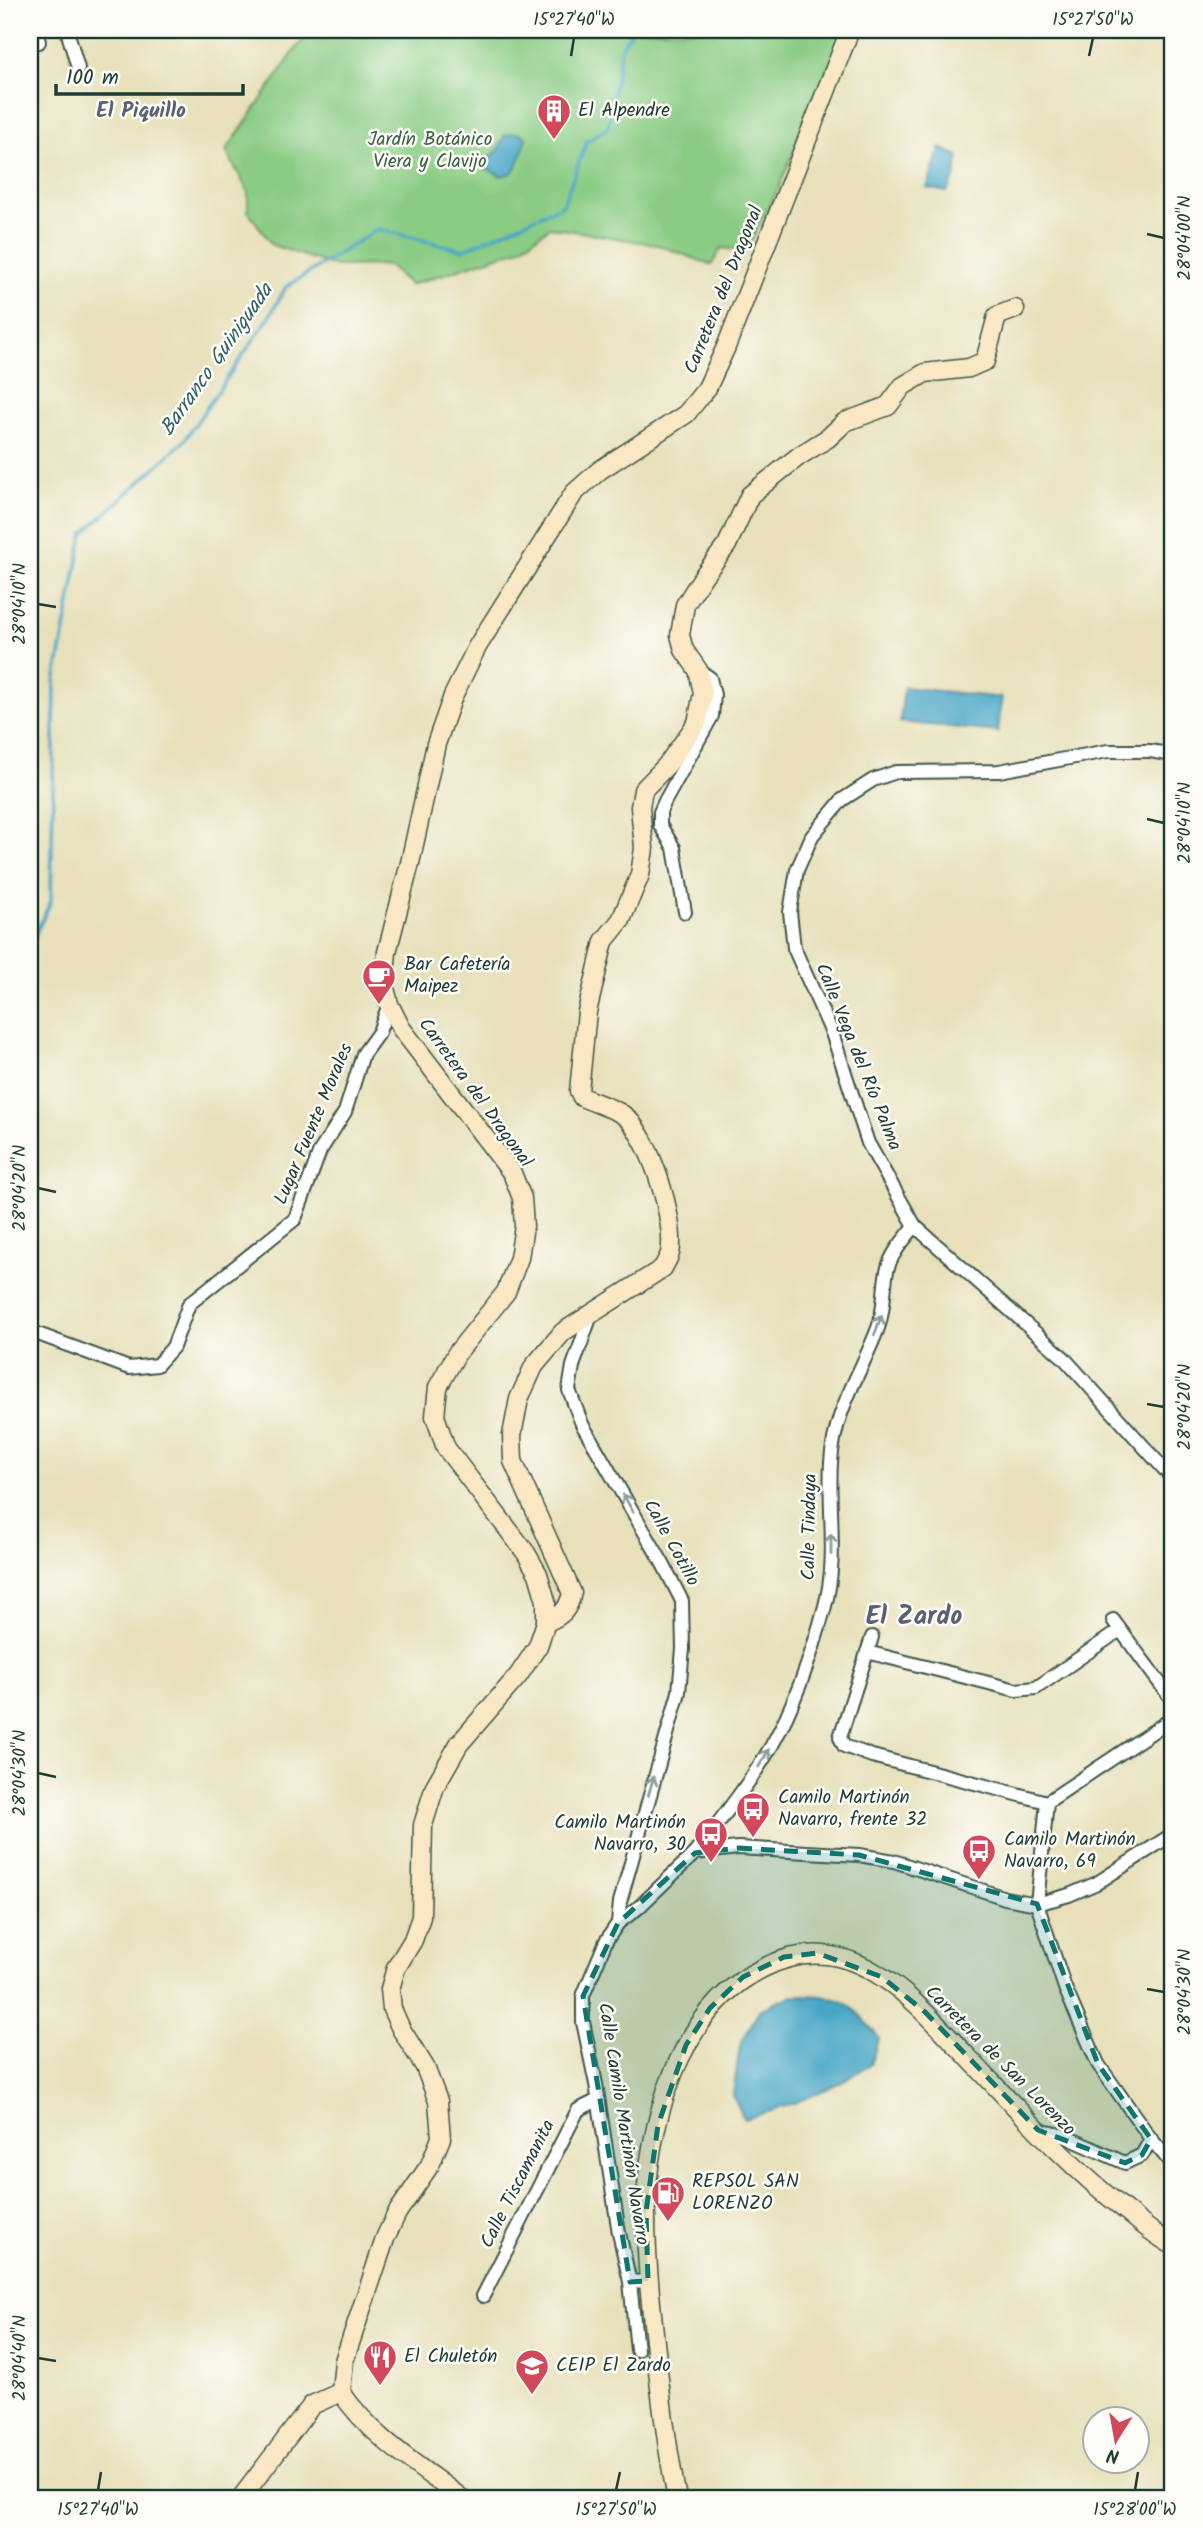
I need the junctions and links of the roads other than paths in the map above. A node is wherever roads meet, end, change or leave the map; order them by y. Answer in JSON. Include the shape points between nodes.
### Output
{"nodes":[{"id":1,"x":67,"y":30,"type":"edge"},
{"id":2,"x":850,"y":30,"type":"edge"},
{"id":3,"x":78,"y":68,"type":"dead end"},
{"id":4,"x":1015,"y":309,"type":"dead end"},
{"id":5,"x":698,"y":670,"type":"junction"},
{"id":6,"x":1173,"y":755,"type":"edge"},
{"id":7,"x":685,"y":912,"type":"dead end"},
{"id":8,"x":389,"y":1004,"type":"junction"},
{"id":9,"x":915,"y":1226,"type":"junction"},
{"id":10,"x":591,"y":1315,"type":"junction"},
{"id":11,"x":30,"y":1331,"type":"edge"},
{"id":12,"x":1173,"y":1479,"type":"edge"},
{"id":13,"x":546,"y":1622,"type":"junction"},
{"id":14,"x":872,"y":1636,"type":"dead end"},
{"id":15,"x":867,"y":1652,"type":"junction"},
{"id":16,"x":1173,"y":1701,"type":"edge"},
{"id":17,"x":1173,"y":1718,"type":"edge"},
{"id":18,"x":1047,"y":1802,"type":"junction"},
{"id":19,"x":1173,"y":1834,"type":"edge"},
{"id":20,"x":695,"y":1853,"type":"junction"},
{"id":21,"x":1037,"y":1904,"type":"junction"},
{"id":22,"x":618,"y":1923,"type":"junction"},
{"id":23,"x":598,"y":2100,"type":"junction"},
{"id":24,"x":1038,"y":2130,"type":"junction"},
{"id":25,"x":1151,"y":2139,"type":"junction"},
{"id":26,"x":1173,"y":2165,"type":"edge"},
{"id":27,"x":1173,"y":2245,"type":"edge"},
{"id":28,"x":639,"y":2282,"type":"junction"},
{"id":29,"x":483,"y":2297,"type":"dead end"},
{"id":30,"x":637,"y":2350,"type":"dead end"},
{"id":31,"x":341,"y":2392,"type":"junction"},
{"id":32,"x":241,"y":2498,"type":"edge"},
{"id":33,"x":461,"y":2498,"type":"edge"},
{"id":34,"x":677,"y":2498,"type":"edge"}],
"edges":[{"from":1,"to":3,"type":"street"},
{"from":2,"to":8,"type":"street","name":"Carretera del Dragonal","via":[[707,388],[687,414],[600,470],[574,494],[477,647],[453,696],[436,744],[387,952],[384,984]]},
{"from":4,"to":5,"type":"street","via":[[997,316],[985,361],[969,368],[925,373],[903,386],[888,406],[845,422],[750,495],[727,545],[685,605],[680,635]]},
{"from":5,"to":7,"type":"street","via":[[710,678],[712,716],[660,812],[660,825],[674,848]]},
{"from":5,"to":10,"type":"street","via":[[703,692],[697,723],[643,790],[640,875],[621,920],[604,941],[587,1012],[579,1091],[582,1097],[623,1114],[649,1151],[669,1213],[670,1252],[663,1268]]},
{"from":6,"to":9,"type":"street","name":"Calle Vega del Río Palma","via":[[1108,751],[999,771],[896,772],[842,800],[812,836],[797,870],[790,912],[794,948],[832,1034],[868,1143]]},
{"from":8,"to":11,"type":"street","name":"Lugar Fuente Morales","via":[[379,1032],[363,1054],[345,1112],[320,1151],[295,1219],[189,1304],[173,1347],[157,1365],[129,1368]]},
{"from":8,"to":13,"type":"street","name":"Carretera del Dragonal","via":[[401,1028],[512,1173],[522,1198],[519,1258],[506,1292],[457,1353],[438,1387],[435,1416],[446,1448],[538,1574]]},
{"from":9,"to":12,"type":"street","name":"Calle Vega del Río Palma","via":[[1065,1358]]},
{"from":20,"to":9,"type":"street","name":"Calle Tindaya","one_way":true,"via":[[752,1777],[793,1701],[830,1582],[831,1466],[839,1414],[883,1313],[893,1254]]},
{"from":10,"to":13,"type":"street","via":[[563,1332],[534,1366],[519,1399],[512,1435],[513,1461],[572,1592],[561,1617]]},
{"from":22,"to":10,"type":"street","name":"Calle Cotillo","one_way":true,"via":[[679,1692],[682,1601],[582,1424],[569,1390]]},
{"from":13,"to":31,"type":"street","name":"Carretera del Dragonal","via":[[538,1646],[518,1676],[459,1744],[435,1786],[423,1825],[421,1917],[390,1989],[392,2009],[425,2067],[438,2101],[441,2138],[430,2165],[386,2236],[344,2361]]},
{"from":14,"to":15,"type":"street"},
{"from":15,"to":16,"type":"street","via":[[1016,1690],[1036,1688],[1116,1625]]},
{"from":15,"to":18,"type":"street","via":[[840,1737],[844,1746]]},
{"from":17,"to":18,"type":"street"},
{"from":18,"to":21,"type":"street"},
{"from":19,"to":21,"type":"street","via":[[1097,1883]]},
{"from":20,"to":21,"type":"street","via":[[737,1848],[859,1855],[894,1861]]},
{"from":20,"to":22,"type":"street","name":"Calle Camilo Martinón Navarro"},
{"from":21,"to":25,"type":"street","via":[[1065,1988],[1098,2064]]},
{"from":22,"to":23,"type":"street","name":"Calle Camilo Martinón Navarro","via":[[583,1996],[583,2022]]},
{"from":23,"to":28,"type":"street","name":"Calle Camilo Martinón Navarro","via":[[619,2233]]},
{"from":23,"to":29,"type":"street","name":"Calle Tiscamanita","via":[[578,2110]]},
{"from":24,"to":25,"type":"street","via":[[1062,2135],[1125,2163],[1142,2155]]},
{"from":24,"to":27,"type":"street","name":"Carretera de San Lorenzo","via":[[1103,2193]]},
{"from":24,"to":28,"type":"street","name":"Carretera de San Lorenzo","via":[[925,2012],[882,1976],[817,1953],[784,1957],[743,1977],[710,2008],[686,2045],[670,2082],[649,2168]]},
{"from":25,"to":26,"type":"street"},
{"from":28,"to":30,"type":"street","name":"Calle Camilo Martinón Navarro"},
{"from":28,"to":34,"type":"street","name":"Carretera de San Lorenzo"},
{"from":31,"to":32,"type":"street","via":[[312,2406]]},
{"from":31,"to":33,"type":"street","via":[[356,2414],[392,2446]]}]}
